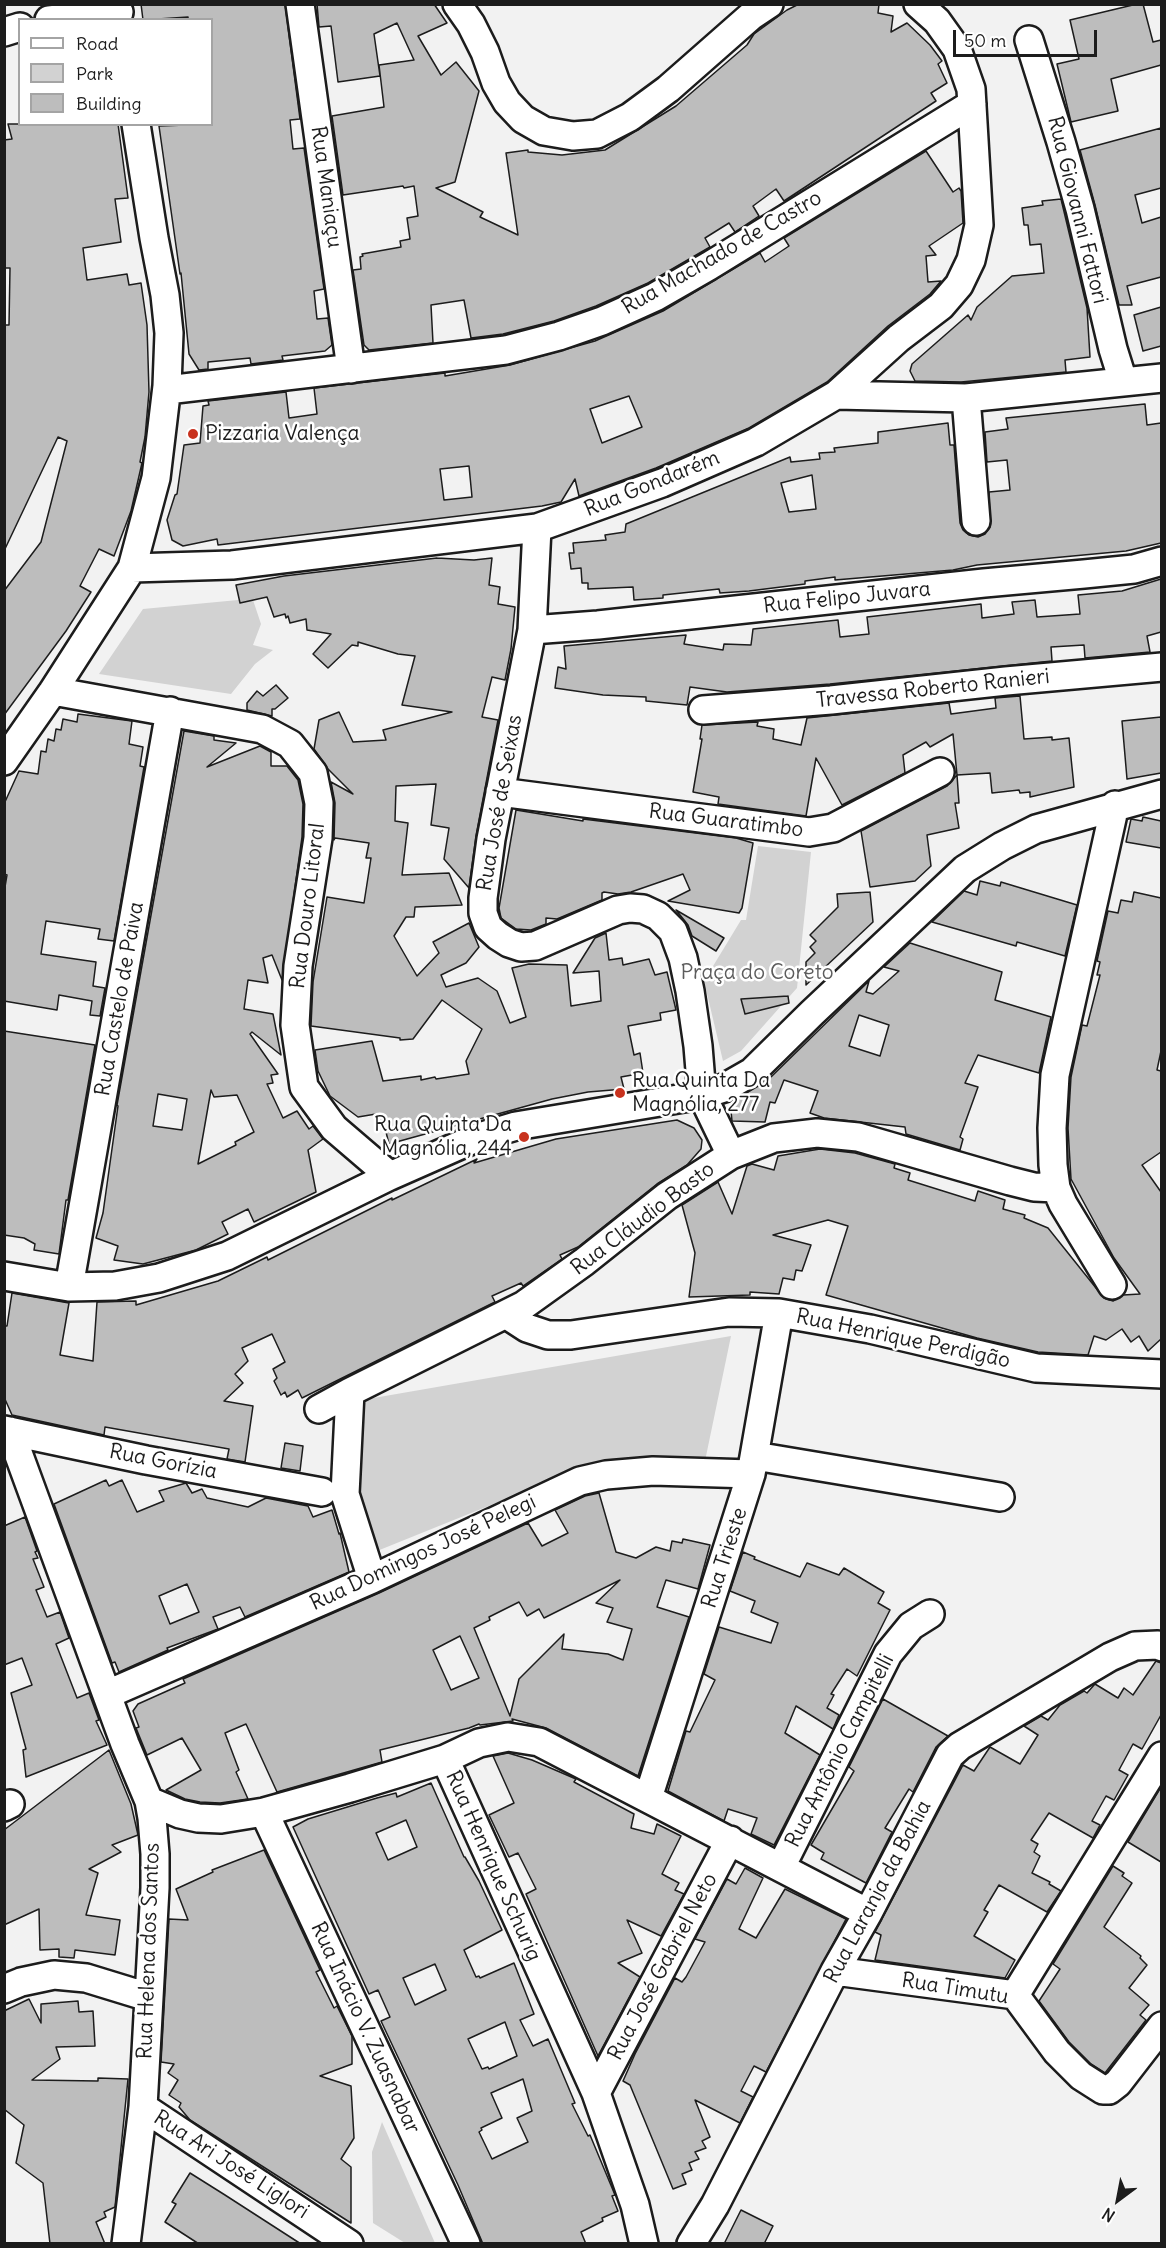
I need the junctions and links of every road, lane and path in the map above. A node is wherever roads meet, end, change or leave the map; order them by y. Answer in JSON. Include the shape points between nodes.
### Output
{"nodes":[{"id":1,"x":300,"y":4,"type":"edge"},
{"id":2,"x":457,"y":4,"type":"edge"},
{"id":3,"x":769,"y":4,"type":"edge"},
{"id":4,"x":918,"y":4,"type":"edge"},
{"id":5,"x":119,"y":12,"type":"edge"},
{"id":6,"x":66,"y":18,"type":"edge"},
{"id":7,"x":1029,"y":40,"type":"dead end"},
{"id":8,"x":972,"y":104,"type":"junction"},
{"id":9,"x":136,"y":126,"type":"edge"},
{"id":10,"x":351,"y":369,"type":"junction"},
{"id":11,"x":1161,"y":378,"type":"edge"},
{"id":12,"x":1123,"y":381,"type":"junction"},
{"id":13,"x":167,"y":390,"type":"junction"},
{"id":14,"x":836,"y":395,"type":"junction"},
{"id":15,"x":966,"y":398,"type":"junction"},
{"id":16,"x":976,"y":521,"type":"dead end"},
{"id":17,"x":537,"y":528,"type":"junction"},
{"id":18,"x":1161,"y":561,"type":"edge"},
{"id":19,"x":132,"y":568,"type":"junction"},
{"id":20,"x":532,"y":630,"type":"junction"},
{"id":21,"x":1161,"y":667,"type":"edge"},
{"id":22,"x":53,"y":691,"type":"junction"},
{"id":23,"x":170,"y":711,"type":"junction"},
{"id":24,"x":704,"y":711,"type":"dead end"},
{"id":25,"x":7,"y":751,"type":"edge"},
{"id":26,"x":940,"y":772,"type":"dead end"},
{"id":27,"x":500,"y":792,"type":"junction"},
{"id":28,"x":1161,"y":794,"type":"edge"},
{"id":29,"x":1115,"y":806,"type":"junction"},
{"id":30,"x":702,"y":1095,"type":"junction"},
{"id":31,"x":731,"y":1155,"type":"junction"},
{"id":32,"x":390,"y":1176,"type":"junction"},
{"id":33,"x":1056,"y":1188,"type":"junction"},
{"id":34,"x":4,"y":1276,"type":"edge"},
{"id":35,"x":1112,"y":1285,"type":"dead end"},
{"id":36,"x":69,"y":1287,"type":"junction"},
{"id":37,"x":779,"y":1313,"type":"junction"},
{"id":38,"x":507,"y":1315,"type":"junction"},
{"id":39,"x":1158,"y":1372,"type":"edge"},
{"id":40,"x":350,"y":1392,"type":"junction"},
{"id":41,"x":319,"y":1409,"type":"dead end"},
{"id":42,"x":7,"y":1430,"type":"edge"},
{"id":43,"x":753,"y":1465,"type":"junction"},
{"id":44,"x":322,"y":1492,"type":"dead end"},
{"id":45,"x":1000,"y":1497,"type":"dead end"},
{"id":46,"x":372,"y":1579,"type":"junction"},
{"id":47,"x":930,"y":1614,"type":"dead end"},
{"id":48,"x":1161,"y":1647,"type":"edge"},
{"id":49,"x":108,"y":1694,"type":"junction"},
{"id":50,"x":1161,"y":1756,"type":"edge"},
{"id":51,"x":445,"y":1759,"type":"junction"},
{"id":52,"x":648,"y":1798,"type":"junction"},
{"id":53,"x":149,"y":1801,"type":"junction"},
{"id":54,"x":264,"y":1812,"type":"junction"},
{"id":55,"x":730,"y":1840,"type":"junction"},
{"id":56,"x":781,"y":1867,"type":"junction"},
{"id":57,"x":868,"y":1913,"type":"junction"},
{"id":58,"x":836,"y":1971,"type":"junction"},
{"id":59,"x":4,"y":1989,"type":"edge"},
{"id":60,"x":1015,"y":1995,"type":"junction"},
{"id":61,"x":148,"y":1996,"type":"junction"},
{"id":62,"x":1161,"y":2026,"type":"edge"},
{"id":63,"x":596,"y":2093,"type":"junction"},
{"id":64,"x":143,"y":2107,"type":"junction"},
{"id":65,"x":126,"y":2244,"type":"edge"},
{"id":66,"x":350,"y":2244,"type":"edge"},
{"id":67,"x":466,"y":2244,"type":"edge"},
{"id":68,"x":644,"y":2244,"type":"edge"},
{"id":69,"x":691,"y":2244,"type":"edge"}],
"edges":[{"from":1,"to":10,"type":"street","name":"Rua Maniaçu"},
{"from":2,"to":3,"type":"street","via":[[471,24],[507,102],[522,119],[544,131],[573,136],[597,134],[630,117]]},
{"from":4,"to":8,"type":"street","name":"Rua Gondarém","via":[[937,21],[957,49]]},
{"from":5,"to":6,"type":"street"},
{"from":7,"to":12,"type":"street","name":"Rua Giovanni Fattori","via":[[1080,209]]},
{"from":8,"to":10,"type":"street","name":"Rua Machado de Castro","via":[[709,266],[602,321],[506,350]]},
{"from":8,"to":14,"type":"street","name":"Rua Gondarém","via":[[980,225],[971,260],[959,285],[941,306]]},
{"from":9,"to":13,"type":"street","via":[[165,295],[169,333]]},
{"from":10,"to":13,"type":"street","name":"Rua Machado de Castro"},
{"from":11,"to":12,"type":"street"},
{"from":12,"to":15,"type":"street"},
{"from":13,"to":19,"type":"street","via":[[156,478]]},
{"from":14,"to":15,"type":"street"},
{"from":14,"to":17,"type":"street","name":"Rua Gondarém","via":[[756,442],[662,483]]},
{"from":15,"to":16,"type":"street"},
{"from":17,"to":19,"type":"street","name":"Rua Gondarém","via":[[232,565]]},
{"from":17,"to":20,"type":"street","name":"Rua José de Seixas"},
{"from":18,"to":20,"type":"street","name":"Rua Felipo Juvara","via":[[1134,569]]},
{"from":19,"to":22,"type":"street"},
{"from":20,"to":27,"type":"street","name":"Rua José de Seixas"},
{"from":21,"to":24,"type":"street","name":"Travessa Roberto Ranieri"},
{"from":22,"to":23,"type":"street","name":"Rua Douro Litoral"},
{"from":22,"to":25,"type":"street"},
{"from":23,"to":32,"type":"street","name":"Rua Douro Litoral","via":[[262,729],[290,744],[313,773],[319,803],[318,838],[298,966],[295,1025],[304,1087],[334,1128]]},
{"from":23,"to":36,"type":"street","name":"Rua Castelo de Paiva"},
{"from":26,"to":27,"type":"street","name":"Rua Guaratimbo","via":[[833,828],[809,832]]},
{"from":27,"to":30,"type":"street","name":"Rua José de Seixas","via":[[483,898],[488,927],[521,947],[535,946],[618,910],[643,909],[658,916],[673,931],[683,958]]},
{"from":28,"to":29,"type":"street"},
{"from":29,"to":30,"type":"street","via":[[1036,829],[965,869],[752,1072]]},
{"from":29,"to":33,"type":"street","via":[[1055,1075],[1052,1128]]},
{"from":30,"to":31,"type":"street","name":"Rua José de Seixas"},
{"from":30,"to":32,"type":"street","via":[[516,1126],[476,1138]]},
{"from":31,"to":33,"type":"street","name":"Rua Cláudio Basto","via":[[774,1138],[817,1133],[858,1137],[1010,1181]]},
{"from":31,"to":38,"type":"street","name":"Rua Cláudio Basto","via":[[667,1196],[584,1262]]},
{"from":32,"to":36,"type":"street","via":[[227,1256],[187,1270],[116,1286]]},
{"from":33,"to":35,"type":"street"},
{"from":34,"to":36,"type":"street"},
{"from":37,"to":38,"type":"street","name":"Rua Henrique Perdigão","via":[[729,1312],[571,1335],[548,1335],[526,1328]]},
{"from":37,"to":39,"type":"street","name":"Rua Henrique Perdigão","via":[[870,1329],[1036,1368]]},
{"from":37,"to":43,"type":"street","name":"Rua Trieste"},
{"from":38,"to":40,"type":"street","name":"Rua Cláudio Basto"},
{"from":40,"to":41,"type":"street","name":"Rua Cláudio Basto"},
{"from":40,"to":46,"type":"street","via":[[345,1494]]},
{"from":42,"to":44,"type":"street","name":"Rua Gorízia"},
{"from":42,"to":49,"type":"street","name":"Rua Helena dos Santos"},
{"from":43,"to":45,"type":"street","name":"Rua Domingos José Pelegi"},
{"from":43,"to":46,"type":"street","name":"Rua Domingos José Pelegi","via":[[606,1475],[580,1481]]},
{"from":43,"to":52,"type":"street","name":"Rua Trieste"},
{"from":46,"to":49,"type":"street","name":"Rua Domingos José Pelegi"},
{"from":47,"to":56,"type":"street","name":"Rua Antônio Campitelli","via":[[911,1626],[888,1654]]},
{"from":48,"to":57,"type":"street","name":"Rua Laranja da Bahia","via":[[1135,1646],[1110,1657],[955,1750]]},
{"from":49,"to":53,"type":"street","name":"Rua Helena dos Santos"},
{"from":50,"to":60,"type":"street"},
{"from":51,"to":52,"type":"street","name":"Rua Henrique Schurig","via":[[479,1743],[508,1737],[539,1742]]},
{"from":51,"to":54,"type":"street"},
{"from":51,"to":63,"type":"street","name":"Rua Henrique Schurig"},
{"from":52,"to":55,"type":"street","name":"Rua Henrique Schurig"},
{"from":53,"to":54,"type":"street","via":[[198,1818],[221,1819]]},
{"from":53,"to":61,"type":"street","name":"Rua Helena dos Santos","via":[[155,1876]]},
{"from":54,"to":67,"type":"street","name":"Rua Inácio V. Zuasnabar"},
{"from":55,"to":56,"type":"street","name":"Rua Henrique Schurig"},
{"from":55,"to":63,"type":"street","name":"Rua José Gabriel Neto"},
{"from":56,"to":57,"type":"street","name":"Rua Henrique Schurig"},
{"from":57,"to":58,"type":"street","name":"Rua Laranja da Bahia"},
{"from":58,"to":60,"type":"street","name":"Rua Timutu"},
{"from":58,"to":69,"type":"street","name":"Rua Laranja da Bahia"},
{"from":59,"to":61,"type":"street","via":[[54,1975],[86,1978]]},
{"from":60,"to":62,"type":"street","name":"Rua Timutu","via":[[1057,2052],[1081,2076],[1107,2090],[1118,2083]]},
{"from":61,"to":64,"type":"street","name":"Rua Helena dos Santos"},
{"from":63,"to":68,"type":"street","name":"Rua Henrique Schurig","via":[[635,2205]]},
{"from":64,"to":65,"type":"street","name":"Rua Helena dos Santos"},
{"from":64,"to":66,"type":"street","name":"Rua Ari José Liglori"}]}
